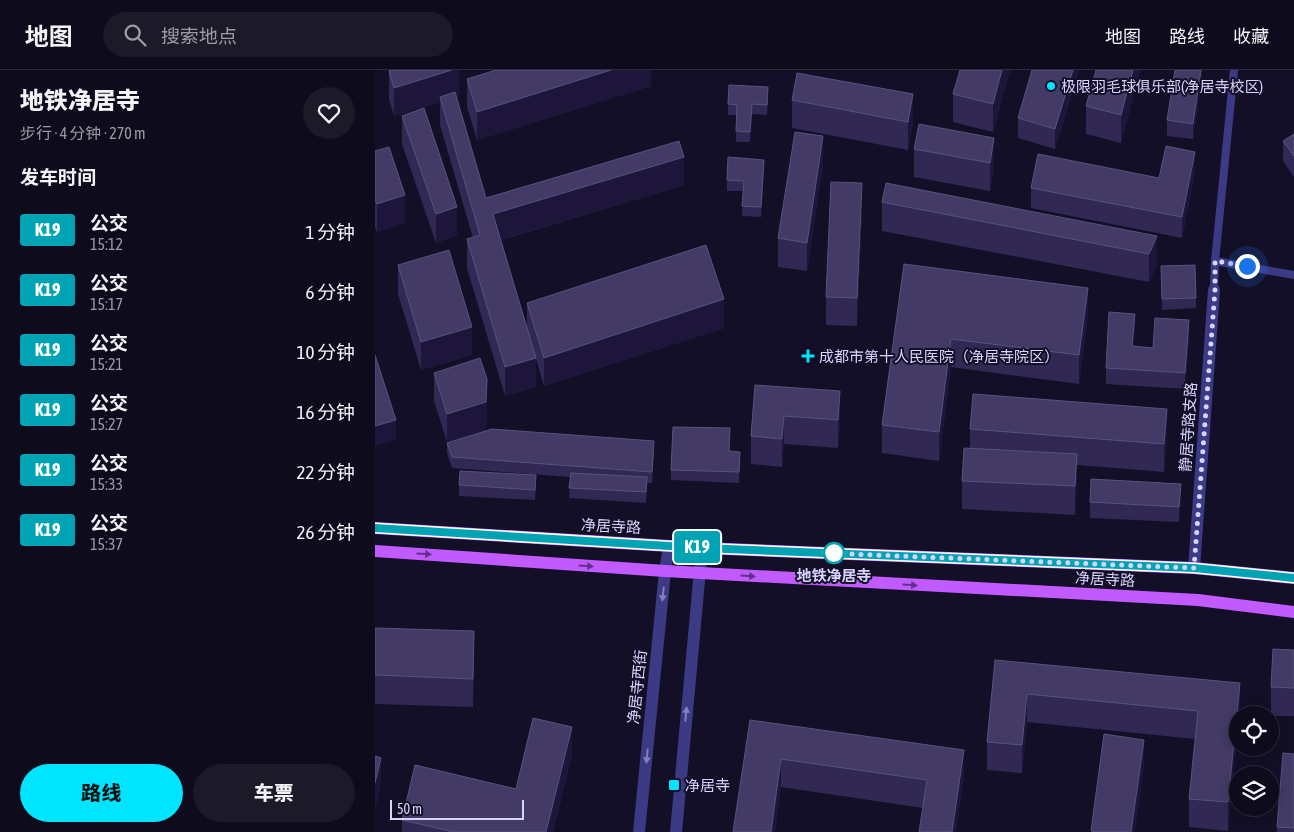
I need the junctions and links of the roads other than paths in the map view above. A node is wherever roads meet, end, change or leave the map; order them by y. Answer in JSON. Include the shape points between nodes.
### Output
{"nodes":[{"id":1,"x":1234,"y":70,"type":"edge"},
{"id":2,"x":1215,"y":261,"type":"junction"},
{"id":3,"x":1294,"y":275,"type":"edge"},
{"id":4,"x":1215,"y":290,"type":"joint"},
{"id":5,"x":375,"y":528,"type":"edge"},
{"id":6,"x":669,"y":546,"type":"junction"},
{"id":7,"x":702,"y":548,"type":"junction"},
{"id":8,"x":375,"y":551,"type":"edge"},
{"id":9,"x":1194,"y":568,"type":"junction"},
{"id":10,"x":665,"y":571,"type":"junction"},
{"id":11,"x":699,"y":573,"type":"junction"},
{"id":12,"x":1294,"y":578,"type":"edge"},
{"id":13,"x":1294,"y":612,"type":"edge"},
{"id":14,"x":639,"y":832,"type":"edge"},
{"id":15,"x":675,"y":832,"type":"edge"}],
"edges":[{"from":1,"to":2,"type":"lane"},
{"from":2,"to":3,"type":"lane"},
{"from":2,"to":4,"type":"lane"},
{"from":4,"to":9,"type":"street","name":"静居寺路支路"},
{"from":5,"to":6,"type":"main road","name":"净居寺路"},
{"from":6,"to":7,"type":"main road","name":"净居寺路"},
{"from":6,"to":10,"type":"street","name":"净居寺西街"},
{"from":7,"to":9,"type":"main road","name":"净居寺路"},
{"from":7,"to":11,"type":"street"},
{"from":8,"to":10,"type":"main road","name":"净居寺路","one_way":true},
{"from":9,"to":12,"type":"main road","name":"净居寺路"},
{"from":10,"to":11,"type":"main road","name":"净居寺路"},
{"from":10,"to":14,"type":"street","name":"净居寺西街","one_way":true},
{"from":11,"to":13,"type":"main road","name":"净居寺路","one_way":true,"via":[[1198,600]]},
{"from":15,"to":11,"type":"street","one_way":true}]}
